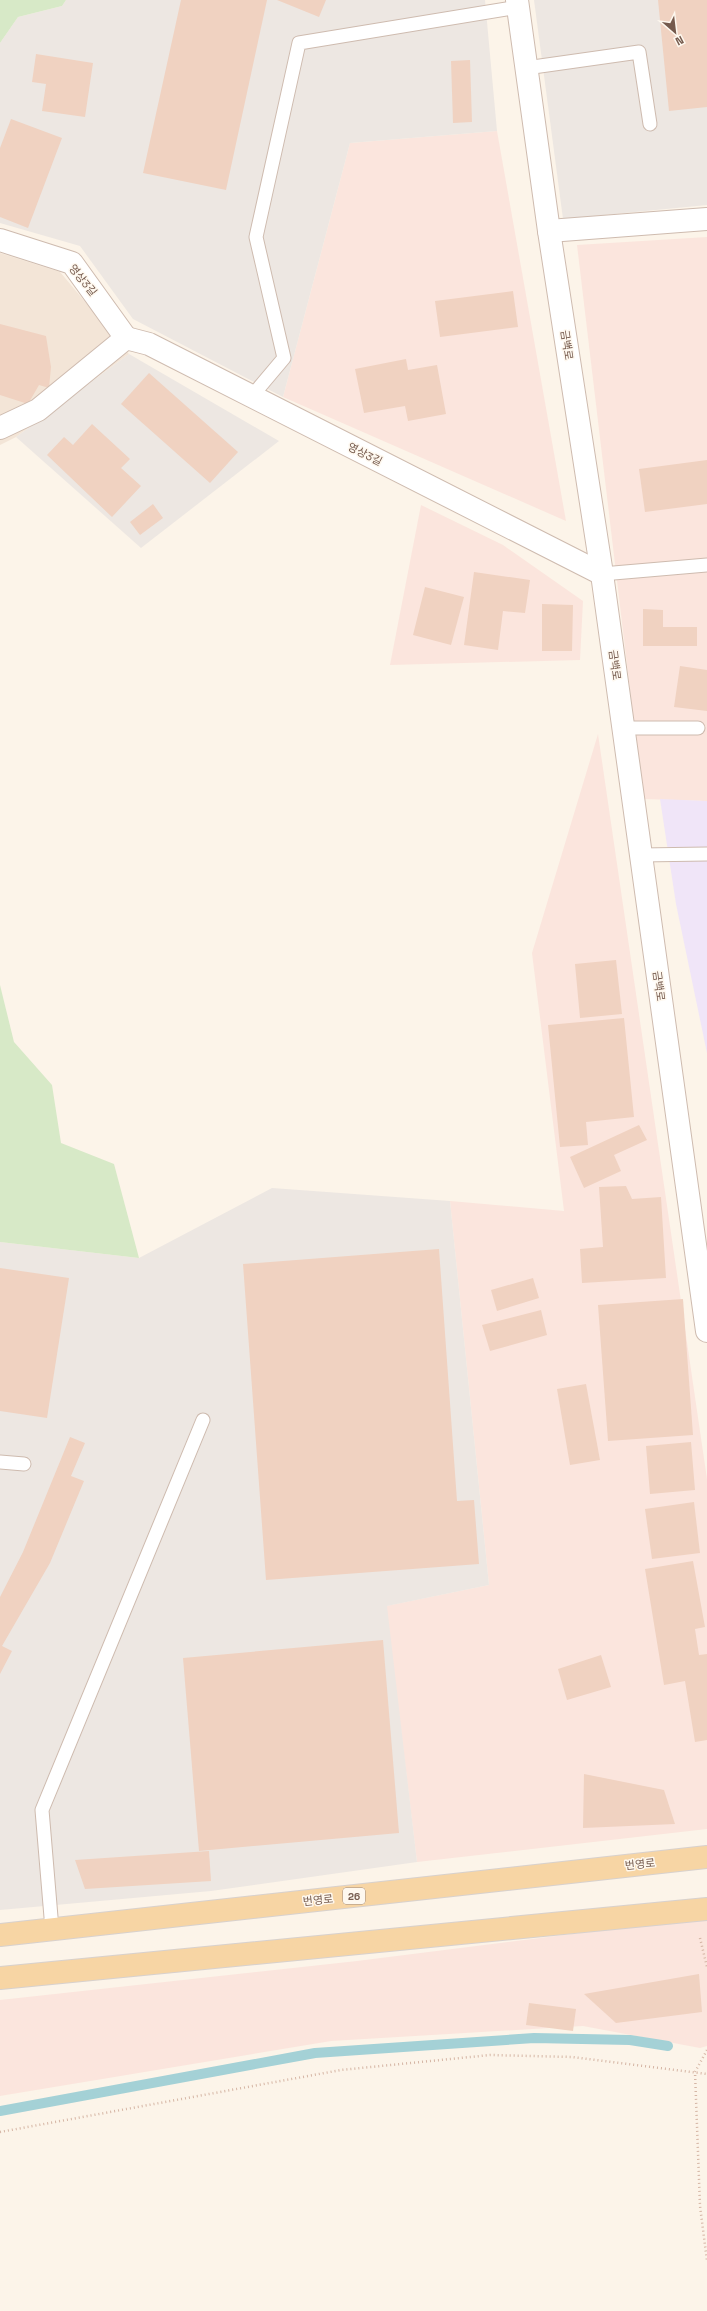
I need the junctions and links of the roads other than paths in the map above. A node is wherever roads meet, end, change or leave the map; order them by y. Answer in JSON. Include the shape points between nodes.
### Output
{"nodes":[{"id":1,"x":518,"y":4,"type":"edge"},
{"id":2,"x":526,"y":68,"type":"junction"},
{"id":3,"x":650,"y":124,"type":"dead end"},
{"id":4,"x":707,"y":219,"type":"edge"},
{"id":5,"x":549,"y":231,"type":"junction"},
{"id":6,"x":0,"y":240,"type":"edge"},
{"id":7,"x":126,"y":338,"type":"junction"},
{"id":8,"x":252,"y":396,"type":"junction"},
{"id":9,"x":0,"y":428,"type":"edge"},
{"id":10,"x":707,"y":565,"type":"edge"},
{"id":11,"x":602,"y":574,"type":"junction"},
{"id":12,"x":623,"y":728,"type":"junction"},
{"id":13,"x":698,"y":728,"type":"dead end"},
{"id":14,"x":707,"y":854,"type":"edge"},
{"id":15,"x":641,"y":855,"type":"junction"},
{"id":16,"x":707,"y":1331,"type":"edge"},
{"id":17,"x":203,"y":1420,"type":"dead end"},
{"id":18,"x":0,"y":1462,"type":"edge"},
{"id":19,"x":24,"y":1464,"type":"dead end"},
{"id":20,"x":707,"y":1857,"type":"edge"},
{"id":21,"x":707,"y":1910,"type":"edge"},
{"id":22,"x":52,"y":1929,"type":"junction"},
{"id":23,"x":0,"y":1934,"type":"edge"},
{"id":24,"x":0,"y":1978,"type":"edge"}],
"edges":[{"from":1,"to":2,"type":"street","name":"금백로"},
{"from":1,"to":8,"type":"lane","via":[[299,43],[256,236],[284,358]]},
{"from":2,"to":3,"type":"lane","via":[[639,52]]},
{"from":2,"to":5,"type":"street","name":"금백로"},
{"from":4,"to":5,"type":"street"},
{"from":5,"to":11,"type":"street","name":"금백로"},
{"from":6,"to":7,"type":"street","name":"영상3길","via":[[72,263]]},
{"from":7,"to":8,"type":"street","name":"영상3길","via":[[149,344]]},
{"from":7,"to":9,"type":"street","via":[[38,410]]},
{"from":8,"to":11,"type":"street","name":"영상3길"},
{"from":10,"to":11,"type":"lane"},
{"from":11,"to":12,"type":"street","name":"금백로"},
{"from":12,"to":13,"type":"lane"},
{"from":12,"to":15,"type":"street","name":"금백로"},
{"from":14,"to":15,"type":"lane"},
{"from":15,"to":16,"type":"street","name":"금백로"},
{"from":17,"to":22,"type":"lane","via":[[42,1810]]},
{"from":18,"to":19,"type":"lane"},
{"from":20,"to":22,"type":"main road","name":"번영로","number":"26"},
{"from":21,"to":24,"type":"main road"},
{"from":22,"to":23,"type":"main road","name":"번영로","number":"26"}]}
